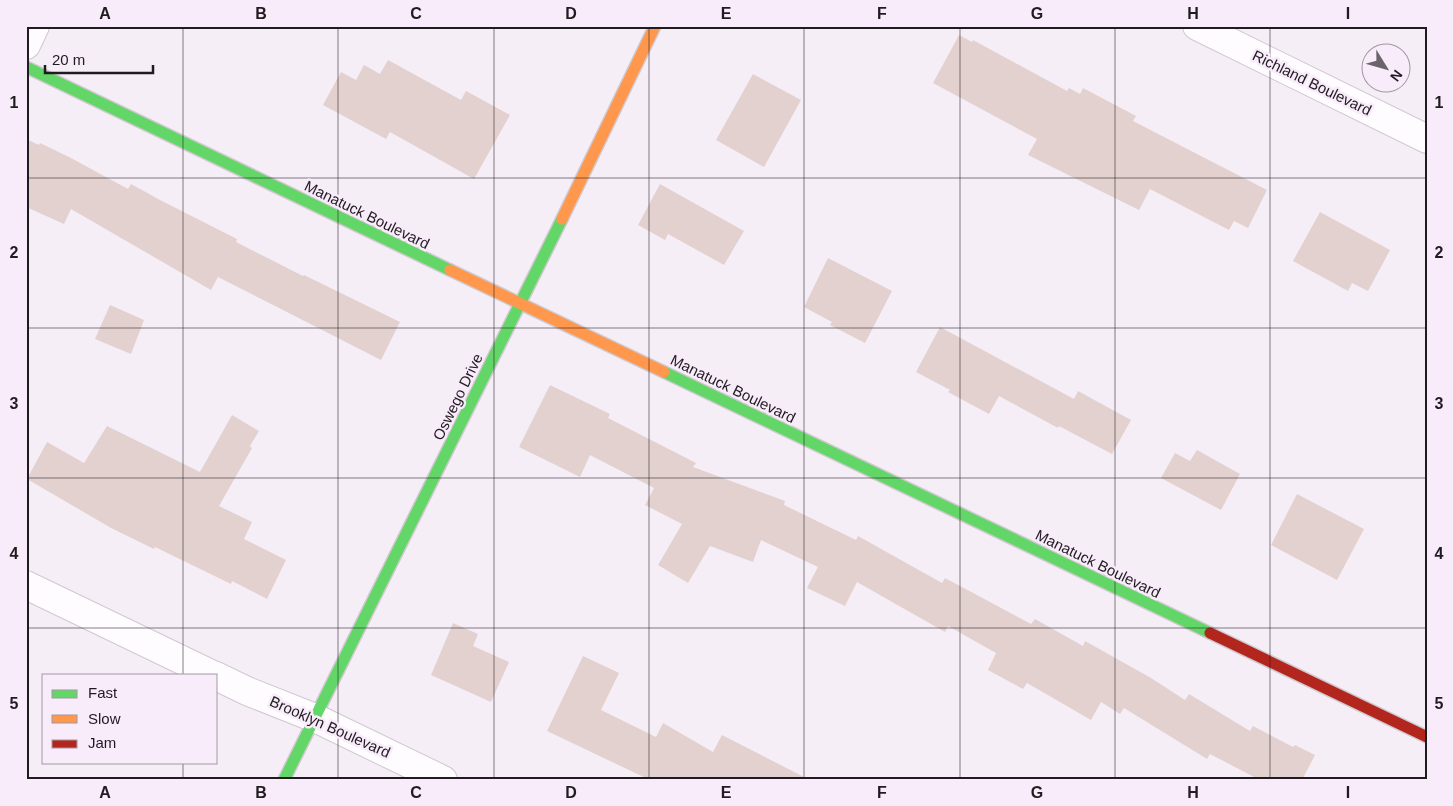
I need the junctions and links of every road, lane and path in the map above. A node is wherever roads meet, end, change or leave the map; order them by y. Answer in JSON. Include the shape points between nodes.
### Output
{"nodes":[{"id":1,"x":35,"y":26,"type":"edge"},
{"id":2,"x":656,"y":26,"type":"edge"},
{"id":3,"x":1197,"y":26,"type":"edge"},
{"id":4,"x":26,"y":45,"type":"edge"},
{"id":5,"x":26,"y":67,"type":"edge"},
{"id":6,"x":1427,"y":139,"type":"edge"},
{"id":7,"x":520,"y":305,"type":"junction"},
{"id":8,"x":26,"y":585,"type":"edge"},
{"id":9,"x":211,"y":674,"type":"edge"},
{"id":10,"x":218,"y":677,"type":"edge"},
{"id":11,"x":315,"y":718,"type":"junction"},
{"id":12,"x":1427,"y":737,"type":"edge"},
{"id":13,"x":284,"y":780,"type":"edge"},
{"id":14,"x":443,"y":780,"type":"edge"}],
"edges":[{"from":1,"to":4,"type":"street"},
{"from":2,"to":7,"type":"street","name":"Oswego Drive"},
{"from":3,"to":6,"type":"street","name":"Richland Boulevard"},
{"from":5,"to":7,"type":"street","name":"Manatuck Boulevard"},
{"from":7,"to":11,"type":"street","name":"Oswego Drive"},
{"from":7,"to":12,"type":"street","name":"Manatuck Boulevard"},
{"from":8,"to":9,"type":"street","name":"Brooklyn Boulevard"},
{"from":10,"to":11,"type":"street","name":"Brooklyn Boulevard"},
{"from":11,"to":13,"type":"street","name":"Oswego Drive"},
{"from":11,"to":14,"type":"street","name":"Brooklyn Boulevard"}]}
